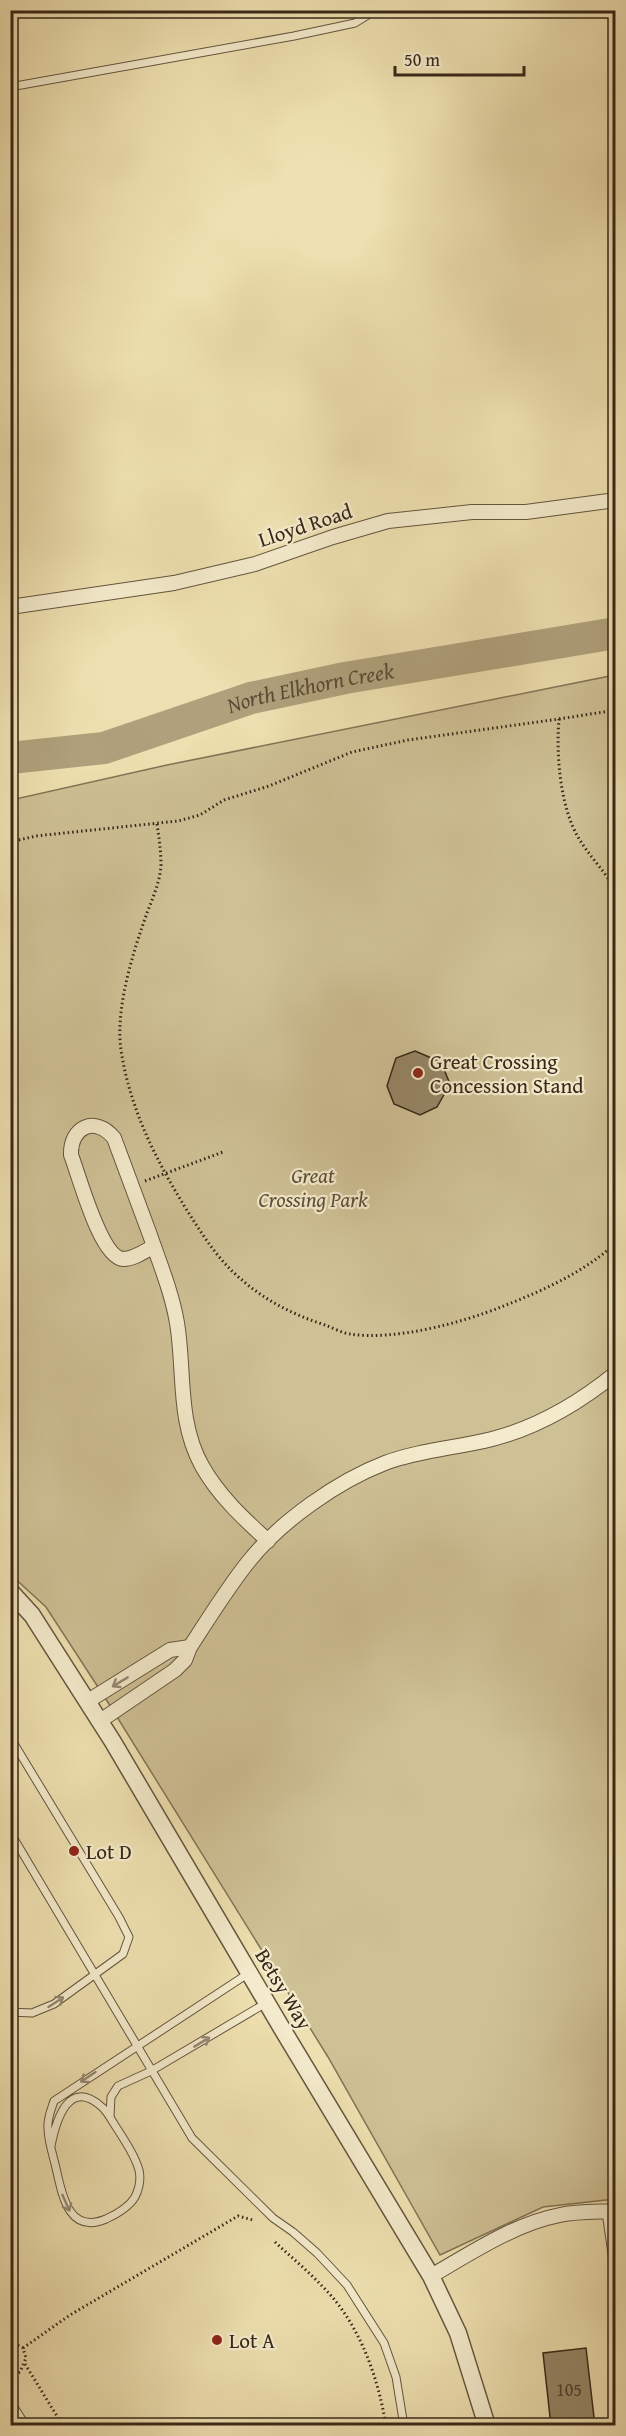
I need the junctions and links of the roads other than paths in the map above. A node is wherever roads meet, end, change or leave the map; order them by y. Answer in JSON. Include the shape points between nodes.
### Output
{"nodes":[{"id":1,"x":376,"y":10,"type":"edge"},
{"id":2,"x":10,"y":87,"type":"edge"},
{"id":3,"x":615,"y":500,"type":"edge"},
{"id":4,"x":10,"y":607,"type":"edge"},
{"id":5,"x":154,"y":1246,"type":"junction"},
{"id":6,"x":615,"y":1373,"type":"edge"},
{"id":7,"x":268,"y":1541,"type":"junction"},
{"id":8,"x":10,"y":1591,"type":"edge"},
{"id":9,"x":190,"y":1647,"type":"junction"},
{"id":10,"x":140,"y":1669,"type":"junction"},
{"id":11,"x":152,"y":1686,"type":"junction"},
{"id":12,"x":88,"y":1701,"type":"junction"},
{"id":13,"x":100,"y":1721,"type":"junction"},
{"id":14,"x":10,"y":1737,"type":"edge"},
{"id":15,"x":10,"y":1832,"type":"edge"},
{"id":16,"x":249,"y":1973,"type":"junction"},
{"id":17,"x":95,"y":1975,"type":"junction"},
{"id":18,"x":266,"y":2003,"type":"junction"},
{"id":19,"x":10,"y":2012,"type":"edge"},
{"id":20,"x":137,"y":2046,"type":"junction"},
{"id":21,"x":151,"y":2071,"type":"junction"},
{"id":22,"x":112,"y":2121,"type":"junction"},
{"id":23,"x":51,"y":2146,"type":"junction"},
{"id":24,"x":611,"y":2211,"type":"edge"},
{"id":25,"x":431,"y":2276,"type":"junction"},
{"id":26,"x":615,"y":2282,"type":"edge"},
{"id":27,"x":10,"y":2401,"type":"edge"},
{"id":28,"x":26,"y":2426,"type":"edge"},
{"id":29,"x":404,"y":2426,"type":"edge"},
{"id":30,"x":487,"y":2426,"type":"edge"}],
"edges":[{"from":1,"to":2,"type":"lane","via":[[356,23]]},
{"from":3,"to":4,"type":"street","name":"Lloyd Road","via":[[526,512],[472,512],[388,521],[255,564],[174,583]]},
{"from":5,"to":5,"type":"street","via":[[114,1138],[107,1129],[87,1126],[71,1143],[71,1155],[107,1247],[124,1259]]},
{"from":5,"to":7,"type":"street","via":[[177,1324],[183,1404],[201,1465],[225,1501]]},
{"from":6,"to":7,"type":"street","via":[[547,1420],[493,1439],[385,1463],[330,1491],[288,1521]]},
{"from":7,"to":9,"type":"street","via":[[250,1560]]},
{"from":8,"to":12,"type":"street","name":"Betsy Way","via":[[32,1615]]},
{"from":9,"to":10,"type":"street","via":[[170,1650]]},
{"from":9,"to":11,"type":"street","via":[[185,1660]]},
{"from":10,"to":11,"type":"street"},
{"from":10,"to":12,"type":"street","one_way":true},
{"from":11,"to":13,"type":"street"},
{"from":12,"to":13,"type":"street","name":"Betsy Way"},
{"from":13,"to":16,"type":"street","name":"Betsy Way"},
{"from":14,"to":17,"type":"lane","via":[[129,1937],[123,1954]]},
{"from":15,"to":17,"type":"lane"},
{"from":16,"to":18,"type":"street","name":"Betsy Way"},
{"from":16,"to":20,"type":"lane"},
{"from":19,"to":17,"type":"lane","one_way":true,"via":[[26,2015],[39,2011]]},
{"from":17,"to":20,"type":"lane"},
{"from":21,"to":18,"type":"lane","one_way":true},
{"from":18,"to":25,"type":"street","name":"Betsy Way"},
{"from":20,"to":21,"type":"lane"},
{"from":20,"to":23,"type":"lane","one_way":true,"via":[[54,2102],[47,2127]]},
{"from":21,"to":22,"type":"lane","via":[[116,2088],[109,2107]]},
{"from":21,"to":29,"type":"lane","via":[[192,2138],[347,2285],[384,2343],[396,2377]]},
{"from":22,"to":23,"type":"lane","via":[[93,2100],[68,2102],[55,2125]]},
{"from":23,"to":22,"type":"lane","one_way":true,"via":[[66,2207],[87,2222],[100,2221],[130,2203],[140,2182],[133,2154]]},
{"from":24,"to":25,"type":"street","via":[[560,2215],[522,2228]]},
{"from":24,"to":26,"type":"lane"},
{"from":25,"to":30,"type":"street","name":"Betsy Way","via":[[458,2333]]},
{"from":27,"to":28,"type":"lane"}]}
